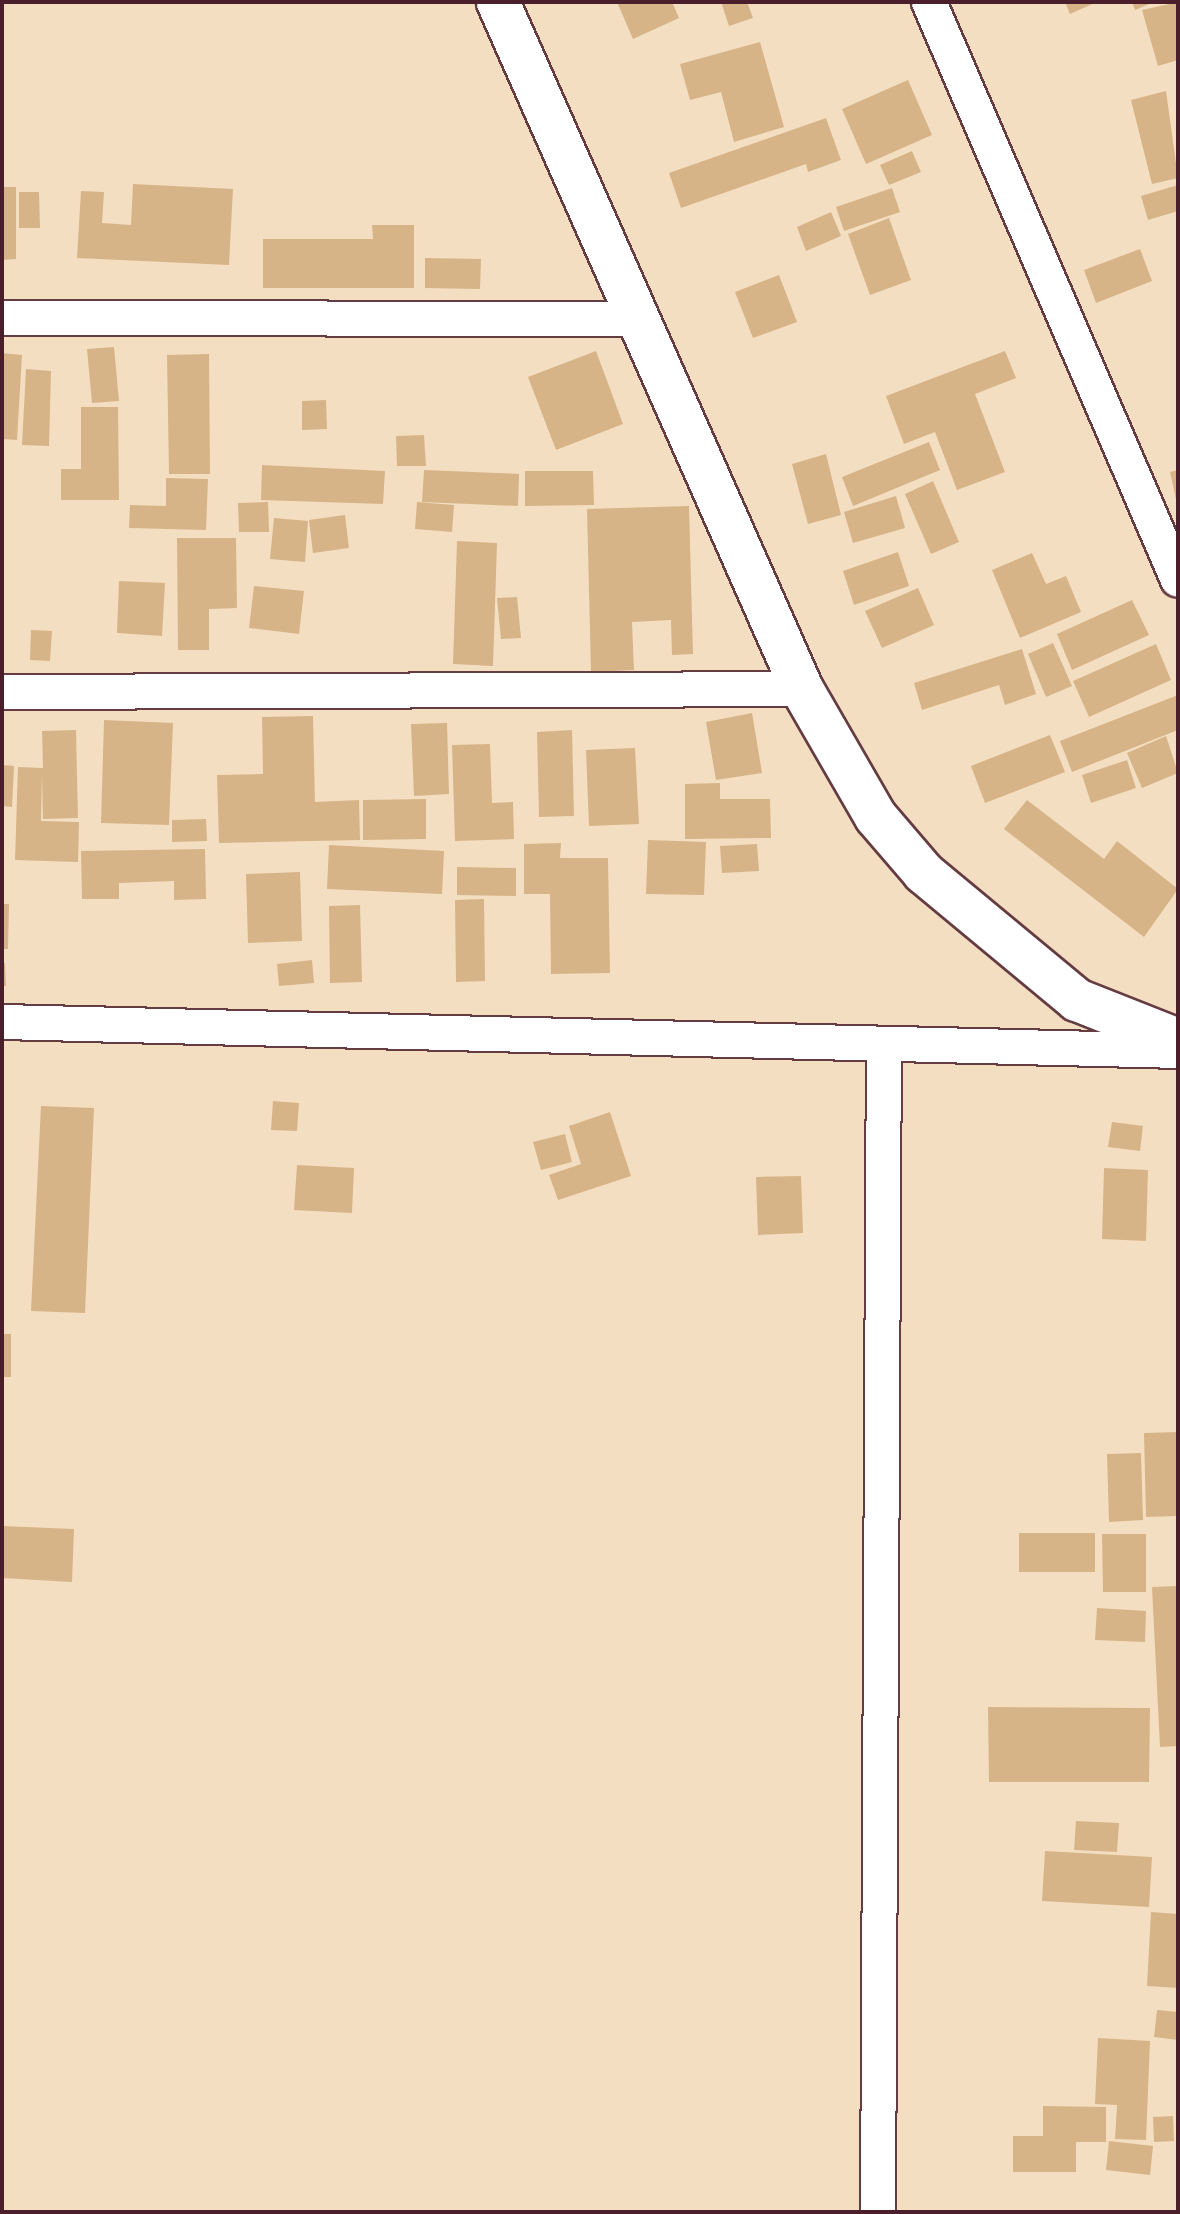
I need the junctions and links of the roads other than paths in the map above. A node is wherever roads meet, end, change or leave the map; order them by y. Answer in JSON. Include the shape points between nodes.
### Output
{"nodes":[{"id":1,"x":498,"y":2,"type":"edge"},
{"id":2,"x":929,"y":2,"type":"edge"},
{"id":3,"x":2,"y":318,"type":"edge"},
{"id":4,"x":635,"y":319,"type":"junction"},
{"id":5,"x":1178,"y":580,"type":"edge"},
{"id":6,"x":802,"y":689,"type":"junction"},
{"id":7,"x":2,"y":692,"type":"edge"},
{"id":8,"x":2,"y":1022,"type":"edge"},
{"id":9,"x":1178,"y":1040,"type":"edge"},
{"id":10,"x":884,"y":1044,"type":"junction"},
{"id":11,"x":1178,"y":1051,"type":"edge"},
{"id":12,"x":878,"y":2212,"type":"edge"}],
"edges":[{"from":1,"to":4,"type":"street"},
{"from":2,"to":5,"type":"street"},
{"from":3,"to":4,"type":"street"},
{"from":4,"to":6,"type":"street"},
{"from":6,"to":7,"type":"street"},
{"from":6,"to":9,"type":"street","via":[[876,817],[924,873],[1077,1000]]},
{"from":8,"to":10,"type":"street"},
{"from":10,"to":11,"type":"street"},
{"from":10,"to":12,"type":"street"}]}
